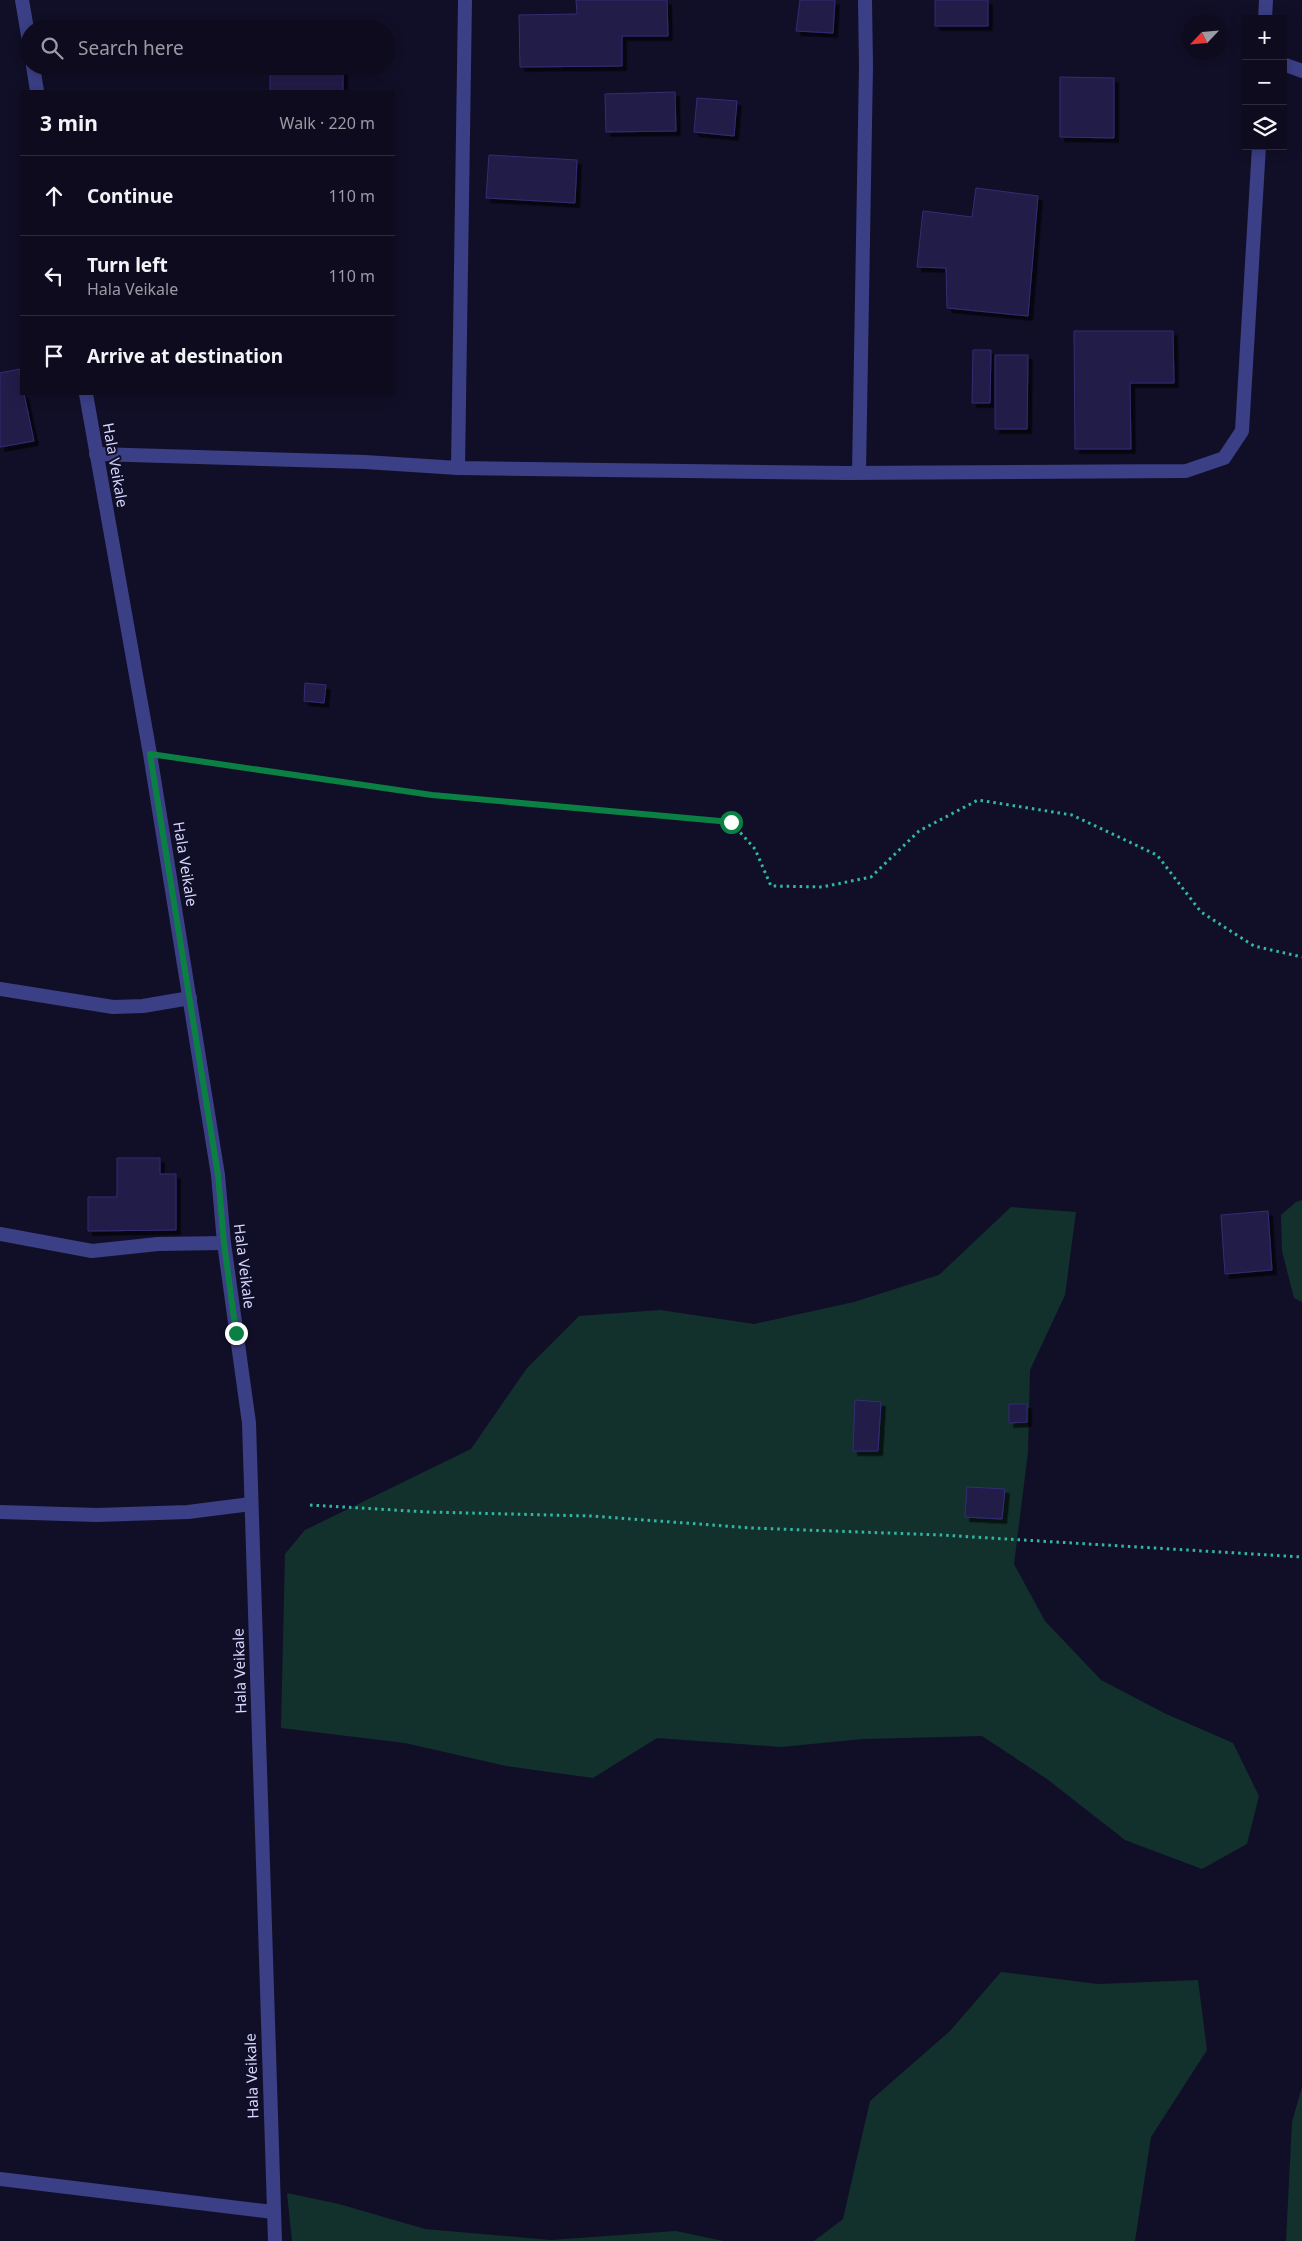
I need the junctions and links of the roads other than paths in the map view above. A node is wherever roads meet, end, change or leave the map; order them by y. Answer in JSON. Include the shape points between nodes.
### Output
{"nodes":[{"id":1,"x":22,"y":0,"type":"edge"},
{"id":2,"x":465,"y":0,"type":"edge"},
{"id":3,"x":865,"y":0,"type":"edge"},
{"id":4,"x":1266,"y":0,"type":"edge"},
{"id":5,"x":1266,"y":15,"type":"edge"},
{"id":6,"x":25,"y":20,"type":"edge"},
{"id":7,"x":1287,"y":65,"type":"edge"},
{"id":8,"x":1302,"y":71,"type":"edge"},
{"id":9,"x":34,"y":75,"type":"edge"},
{"id":10,"x":37,"y":90,"type":"edge"},
{"id":11,"x":1259,"y":150,"type":"edge"},
{"id":12,"x":86,"y":395,"type":"edge"},
{"id":13,"x":96,"y":454,"type":"junction"},
{"id":14,"x":458,"y":468,"type":"junction"},
{"id":15,"x":859,"y":472,"type":"junction"},
{"id":16,"x":0,"y":989,"type":"edge"},
{"id":17,"x":190,"y":998,"type":"junction"},
{"id":18,"x":0,"y":1234,"type":"edge"},
{"id":19,"x":224,"y":1243,"type":"junction"},
{"id":20,"x":251,"y":1504,"type":"junction"},
{"id":21,"x":0,"y":1512,"type":"edge"},
{"id":22,"x":0,"y":2180,"type":"edge"},
{"id":23,"x":273,"y":2212,"type":"junction"},
{"id":24,"x":275,"y":2241,"type":"edge"}],
"edges":[{"from":1,"to":6,"type":"street"},
{"from":2,"to":14,"type":"street"},
{"from":3,"to":15,"type":"street"},
{"from":4,"to":5,"type":"street"},
{"from":7,"to":8,"type":"street"},
{"from":9,"to":10,"type":"street"},
{"from":11,"to":15,"type":"street","via":[[1242,431],[1224,458],[1186,471]]},
{"from":12,"to":13,"type":"street","name":"Hala Veikale"},
{"from":13,"to":14,"type":"street"},
{"from":13,"to":17,"type":"street","name":"Hala Veikale"},
{"from":14,"to":15,"type":"street"},
{"from":16,"to":17,"type":"street","via":[[113,1006],[143,1006]]},
{"from":17,"to":19,"type":"street","name":"Hala Veikale","via":[[218,1175]]},
{"from":18,"to":19,"type":"street","via":[[92,1251],[158,1244]]},
{"from":19,"to":20,"type":"street","name":"Hala Veikale","via":[[248,1423]]},
{"from":20,"to":21,"type":"street","via":[[188,1512],[97,1515]]},
{"from":20,"to":23,"type":"street","name":"Hala Veikale"},
{"from":22,"to":23,"type":"street"},
{"from":23,"to":24,"type":"street","name":"Hala Veikale"}]}
